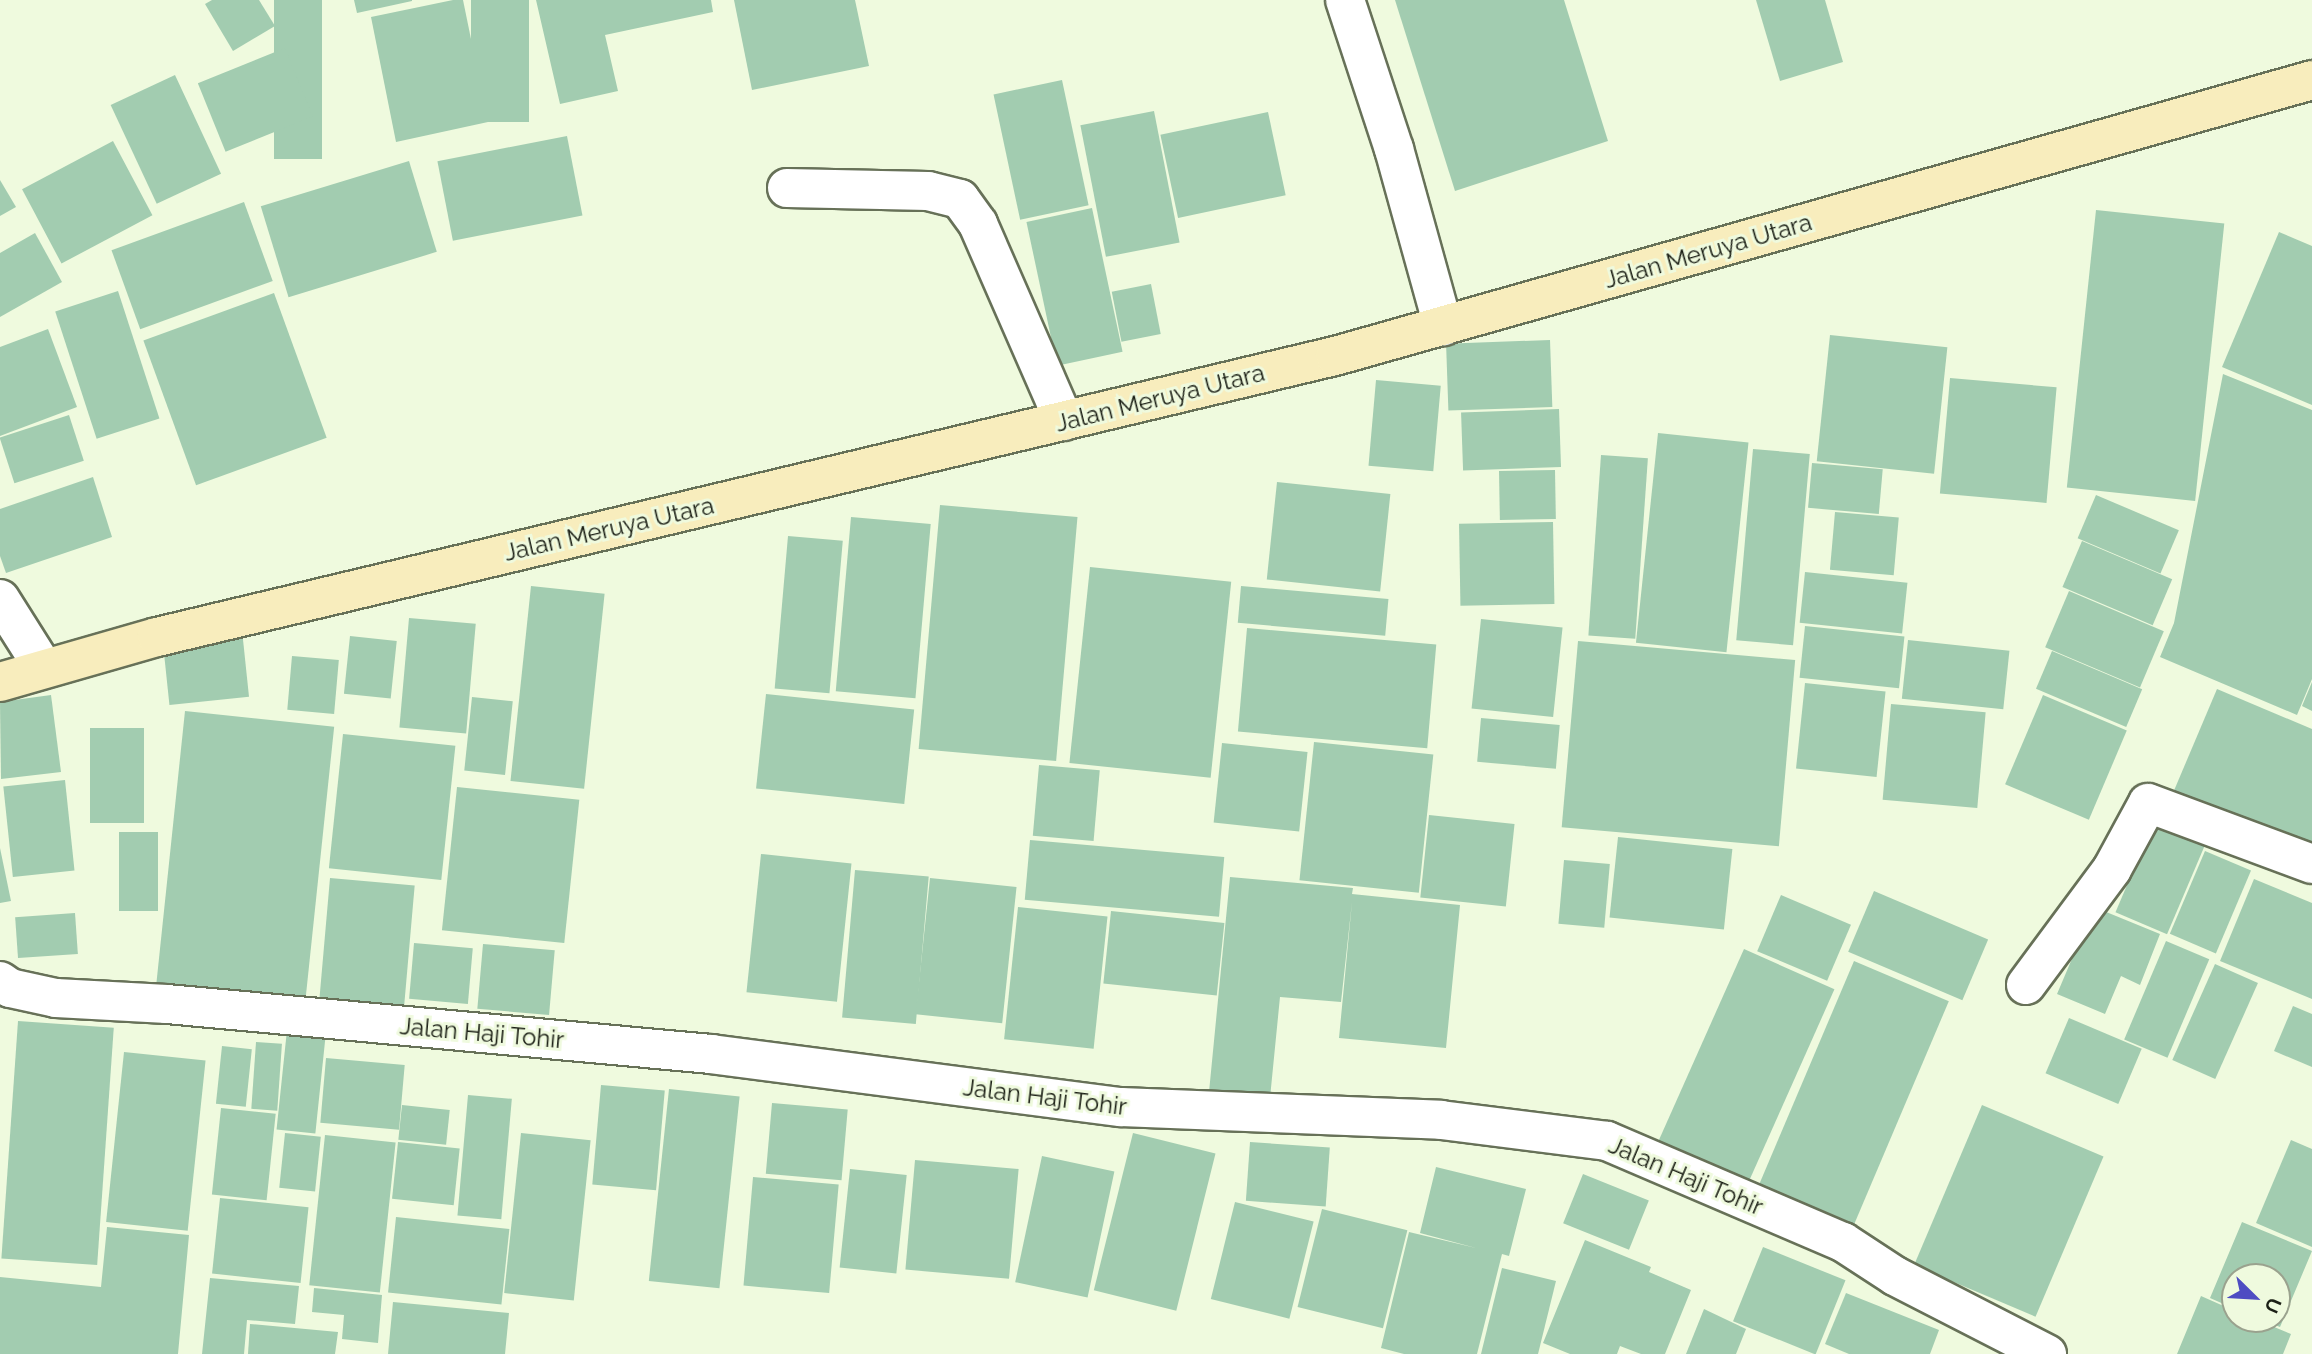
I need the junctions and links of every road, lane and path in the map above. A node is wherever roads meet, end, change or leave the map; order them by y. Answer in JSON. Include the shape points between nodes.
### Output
{"nodes":[{"id":1,"x":1345,"y":0,"type":"edge"},
{"id":2,"x":2312,"y":80,"type":"edge"},
{"id":3,"x":787,"y":188,"type":"dead end"},
{"id":4,"x":1443,"y":326,"type":"junction"},
{"id":5,"x":1065,"y":421,"type":"junction"},
{"id":6,"x":0,"y":599,"type":"edge"},
{"id":7,"x":43,"y":667,"type":"junction"},
{"id":8,"x":0,"y":682,"type":"edge"},
{"id":9,"x":2312,"y":864,"type":"edge"},
{"id":10,"x":0,"y":981,"type":"edge"},
{"id":11,"x":2026,"y":985,"type":"dead end"},
{"id":12,"x":2047,"y":1354,"type":"edge"}],
"edges":[{"from":1,"to":4,"type":"street","via":[[1394,149]]},
{"from":2,"to":4,"type":"main road","name":"Jalan Meruya Utara"},
{"from":3,"to":5,"type":"street","via":[[928,191],[960,199],[978,224]]},
{"from":4,"to":5,"type":"main road","name":"Jalan Meruya Utara"},
{"from":5,"to":7,"type":"main road","name":"Jalan Meruya Utara"},
{"from":6,"to":7,"type":"street"},
{"from":7,"to":8,"type":"main road","name":"Jalan Meruya Utara"},
{"from":9,"to":11,"type":"street","via":[[2148,803],[2112,869]]},
{"from":10,"to":12,"type":"street","name":"Jalan Haji Tohir","via":[[9,988],[56,998],[711,1054],[1121,1107],[1441,1120],[1606,1141],[1843,1242],[1895,1276]]}]}
